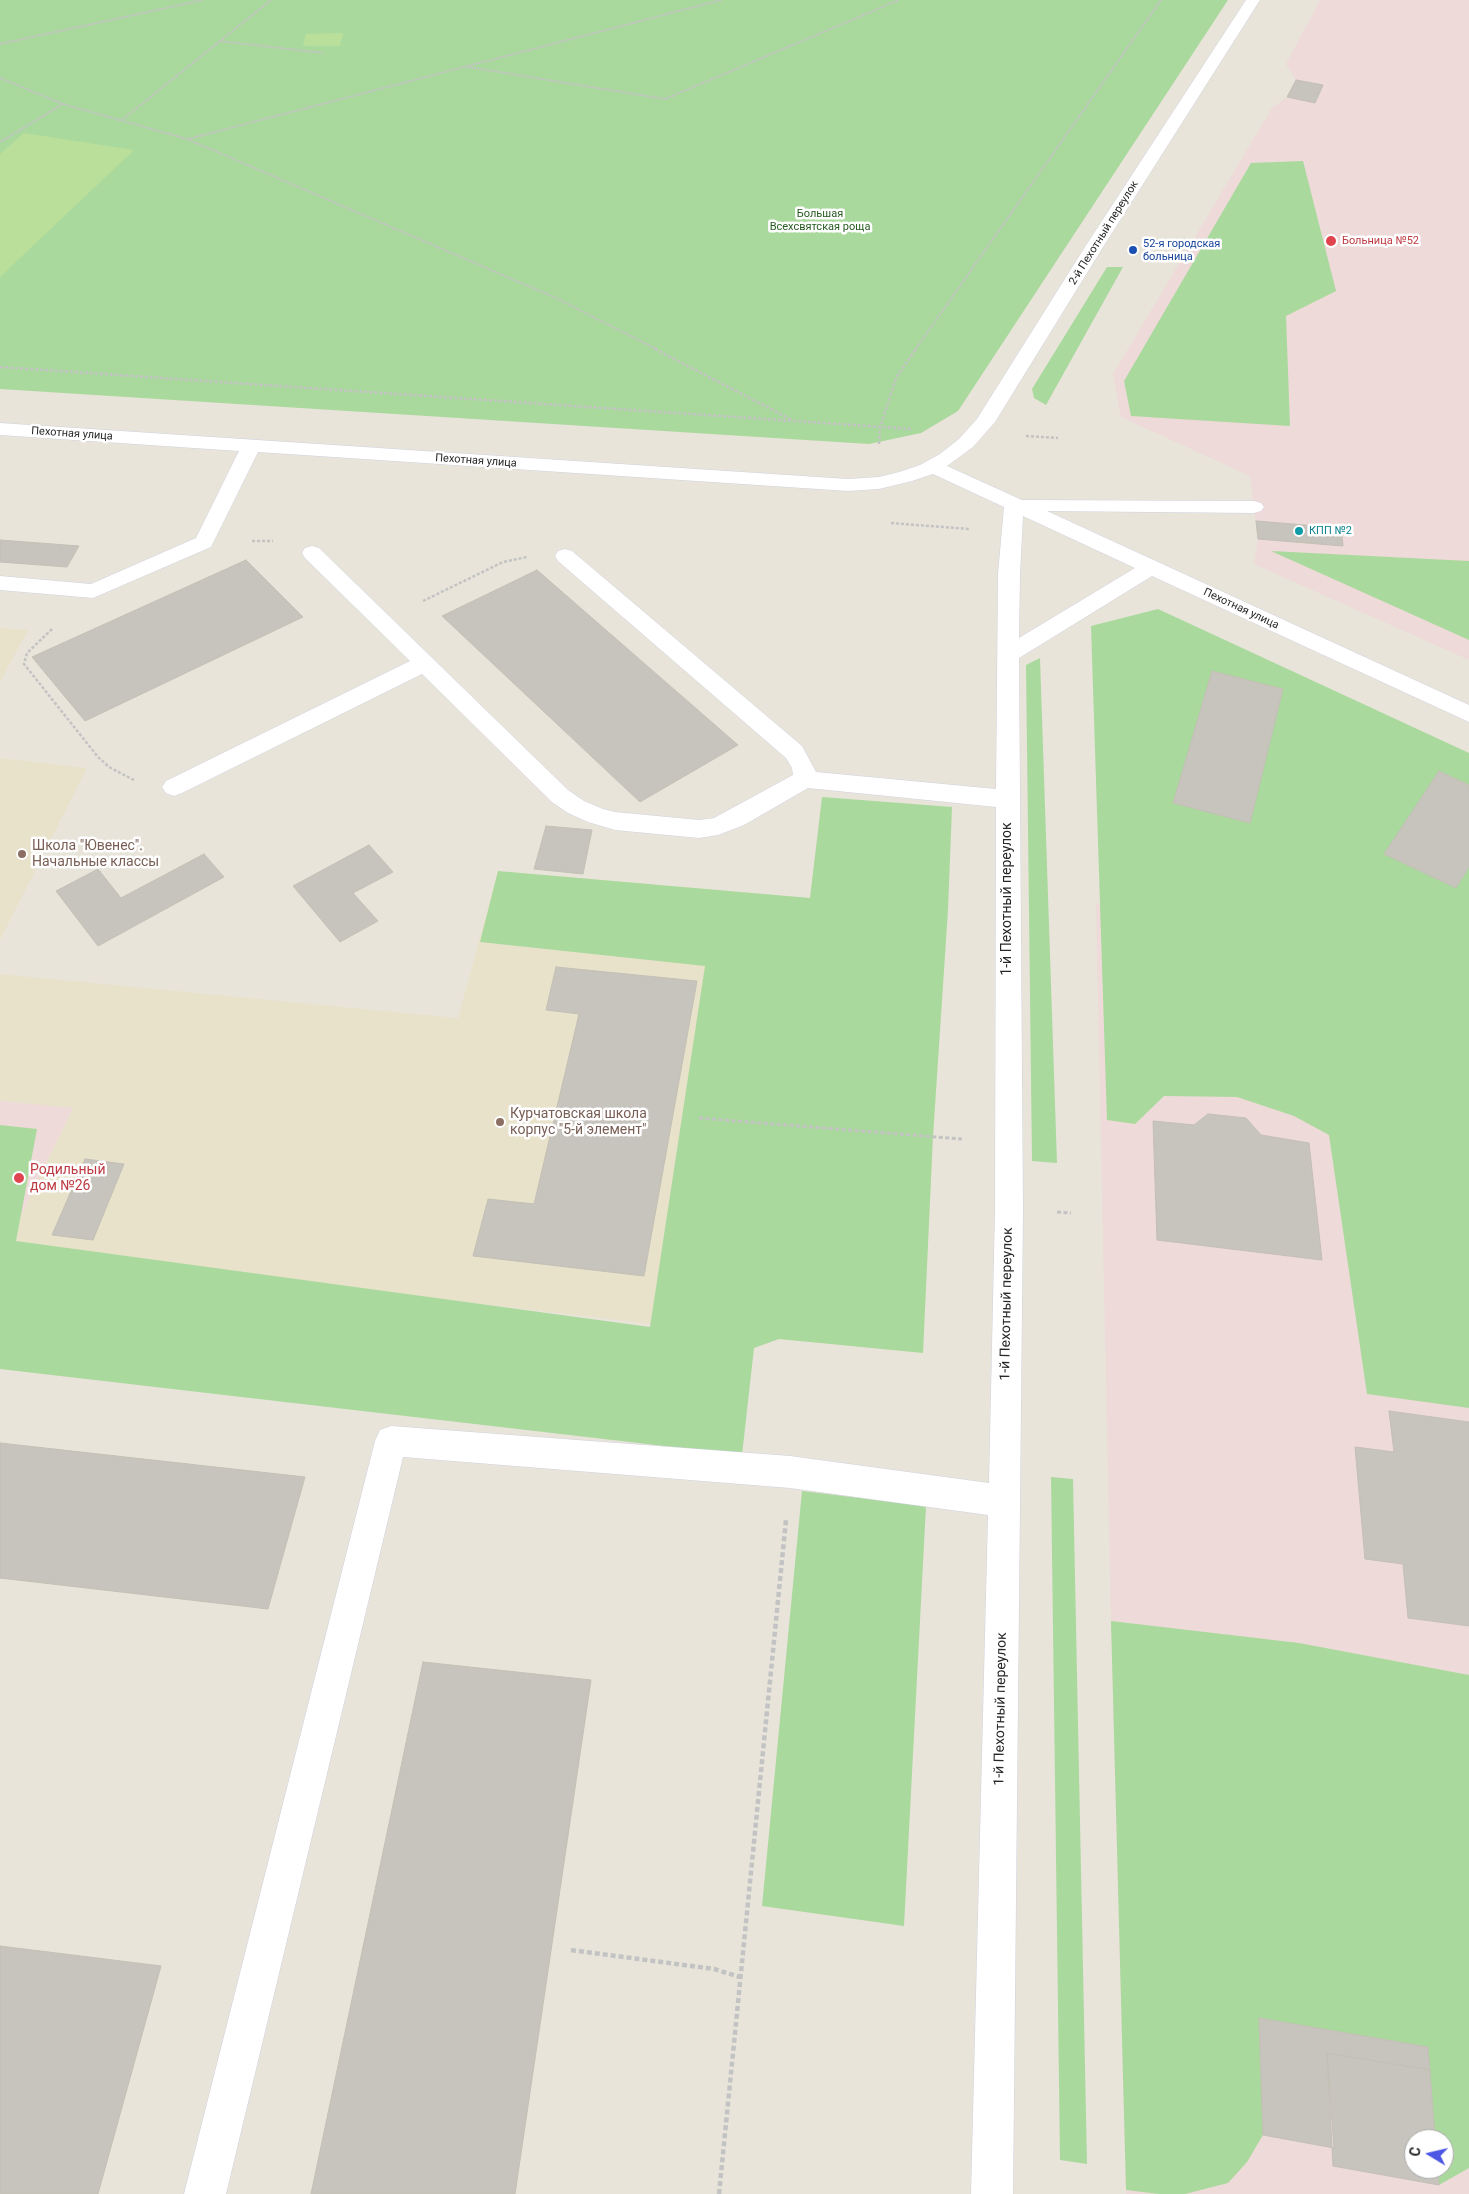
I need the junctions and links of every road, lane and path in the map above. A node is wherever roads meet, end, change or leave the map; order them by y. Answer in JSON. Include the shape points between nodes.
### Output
{"nodes":[{"id":1,"x":203,"y":0,"type":"edge"},
{"id":2,"x":271,"y":0,"type":"edge"},
{"id":3,"x":720,"y":0,"type":"edge"},
{"id":4,"x":899,"y":0,"type":"edge"},
{"id":5,"x":1162,"y":0,"type":"edge"},
{"id":6,"x":1253,"y":0,"type":"edge"},
{"id":7,"x":220,"y":41,"type":"junction"},
{"id":8,"x":0,"y":44,"type":"edge"},
{"id":9,"x":324,"y":53,"type":"dead end"},
{"id":10,"x":465,"y":67,"type":"junction"},
{"id":11,"x":0,"y":78,"type":"edge"},
{"id":12,"x":63,"y":104,"type":"junction"},
{"id":13,"x":122,"y":120,"type":"junction"},
{"id":14,"x":187,"y":139,"type":"junction"},
{"id":15,"x":0,"y":142,"type":"edge"},
{"id":16,"x":0,"y":367,"type":"edge"},
{"id":17,"x":795,"y":422,"type":"junction"},
{"id":18,"x":0,"y":429,"type":"edge"},
{"id":19,"x":251,"y":447,"type":"junction"},
{"id":20,"x":940,"y":462,"type":"junction"},
{"id":21,"x":1014,"y":504,"type":"junction"},
{"id":22,"x":1254,"y":507,"type":"dead end"},
{"id":23,"x":204,"y":542,"type":"junction"},
{"id":24,"x":312,"y":553,"type":"joint"},
{"id":25,"x":565,"y":556,"type":"joint"},
{"id":26,"x":1151,"y":568,"type":"junction"},
{"id":27,"x":0,"y":583,"type":"edge"},
{"id":28,"x":93,"y":591,"type":"junction"},
{"id":29,"x":381,"y":621,"type":"junction"},
{"id":30,"x":1008,"y":655,"type":"junction"},
{"id":31,"x":424,"y":663,"type":"junction"},
{"id":32,"x":1469,"y":714,"type":"edge"},
{"id":33,"x":805,"y":779,"type":"junction"},
{"id":34,"x":174,"y":787,"type":"joint"},
{"id":35,"x":1007,"y":799,"type":"junction"},
{"id":36,"x":699,"y":1118,"type":"dead end"},
{"id":37,"x":965,"y":1139,"type":"dead end"},
{"id":38,"x":790,"y":1472,"type":"junction"},
{"id":39,"x":1005,"y":1501,"type":"junction"},
{"id":40,"x":571,"y":1950,"type":"dead end"},
{"id":41,"x":740,"y":1977,"type":"junction"},
{"id":42,"x":205,"y":2194,"type":"edge"},
{"id":43,"x":719,"y":2194,"type":"edge"},
{"id":44,"x":992,"y":2194,"type":"edge"}],
"edges":[{"from":1,"to":8,"type":"path"},
{"from":2,"to":7,"type":"path"},
{"from":3,"to":10,"type":"path"},
{"from":4,"to":10,"type":"path","via":[[665,99]]},
{"from":5,"to":17,"type":"path","via":[[896,378],[880,428]]},
{"from":6,"to":20,"type":"street","name":"2-й Пехотный переулок","via":[[985,422],[966,443]]},
{"from":7,"to":9,"type":"path"},
{"from":7,"to":13,"type":"path"},
{"from":10,"to":14,"type":"path"},
{"from":11,"to":12,"type":"path"},
{"from":12,"to":13,"type":"path"},
{"from":12,"to":15,"type":"path"},
{"from":13,"to":14,"type":"path"},
{"from":14,"to":17,"type":"path","via":[[556,298]]},
{"from":16,"to":17,"type":"path"},
{"from":18,"to":19,"type":"street","name":"Пехотная улица"},
{"from":19,"to":20,"type":"street","name":"Пехотная улица","via":[[848,485],[905,477]]},
{"from":19,"to":23,"type":"street"},
{"from":20,"to":21,"type":"street"},
{"from":21,"to":22,"type":"street"},
{"from":21,"to":26,"type":"street","name":"Пехотная улица"},
{"from":21,"to":30,"type":"street","name":"1-й Пехотный переулок"},
{"from":23,"to":24,"type":"path","via":[[269,541]]},
{"from":23,"to":28,"type":"street"},
{"from":24,"to":29,"type":"street"},
{"from":25,"to":29,"type":"path","via":[[528,556],[503,562]]},
{"from":25,"to":33,"type":"street","via":[[794,752],[804,768]]},
{"from":26,"to":30,"type":"street"},
{"from":26,"to":32,"type":"street","name":"Пехотная улица"},
{"from":27,"to":28,"type":"street"},
{"from":28,"to":34,"type":"path","via":[[27,652],[24,664],[110,767],[123,776],[142,782]]},
{"from":29,"to":31,"type":"street"},
{"from":30,"to":35,"type":"street","name":"1-й Пехотный переулок"},
{"from":31,"to":33,"type":"street","via":[[560,796],[596,816],[681,828],[718,826]]},
{"from":31,"to":34,"type":"street"},
{"from":33,"to":35,"type":"street"},
{"from":35,"to":39,"type":"street","name":"1-й Пехотный переулок","via":[[1009,1210]]},
{"from":36,"to":37,"type":"path"},
{"from":38,"to":39,"type":"street"},
{"from":38,"to":41,"type":"path"},
{"from":38,"to":42,"type":"street","via":[[391,1441]]},
{"from":39,"to":44,"type":"street","name":"1-й Пехотный переулок"},
{"from":40,"to":41,"type":"path","via":[[714,1969]]},
{"from":41,"to":43,"type":"path"}]}
